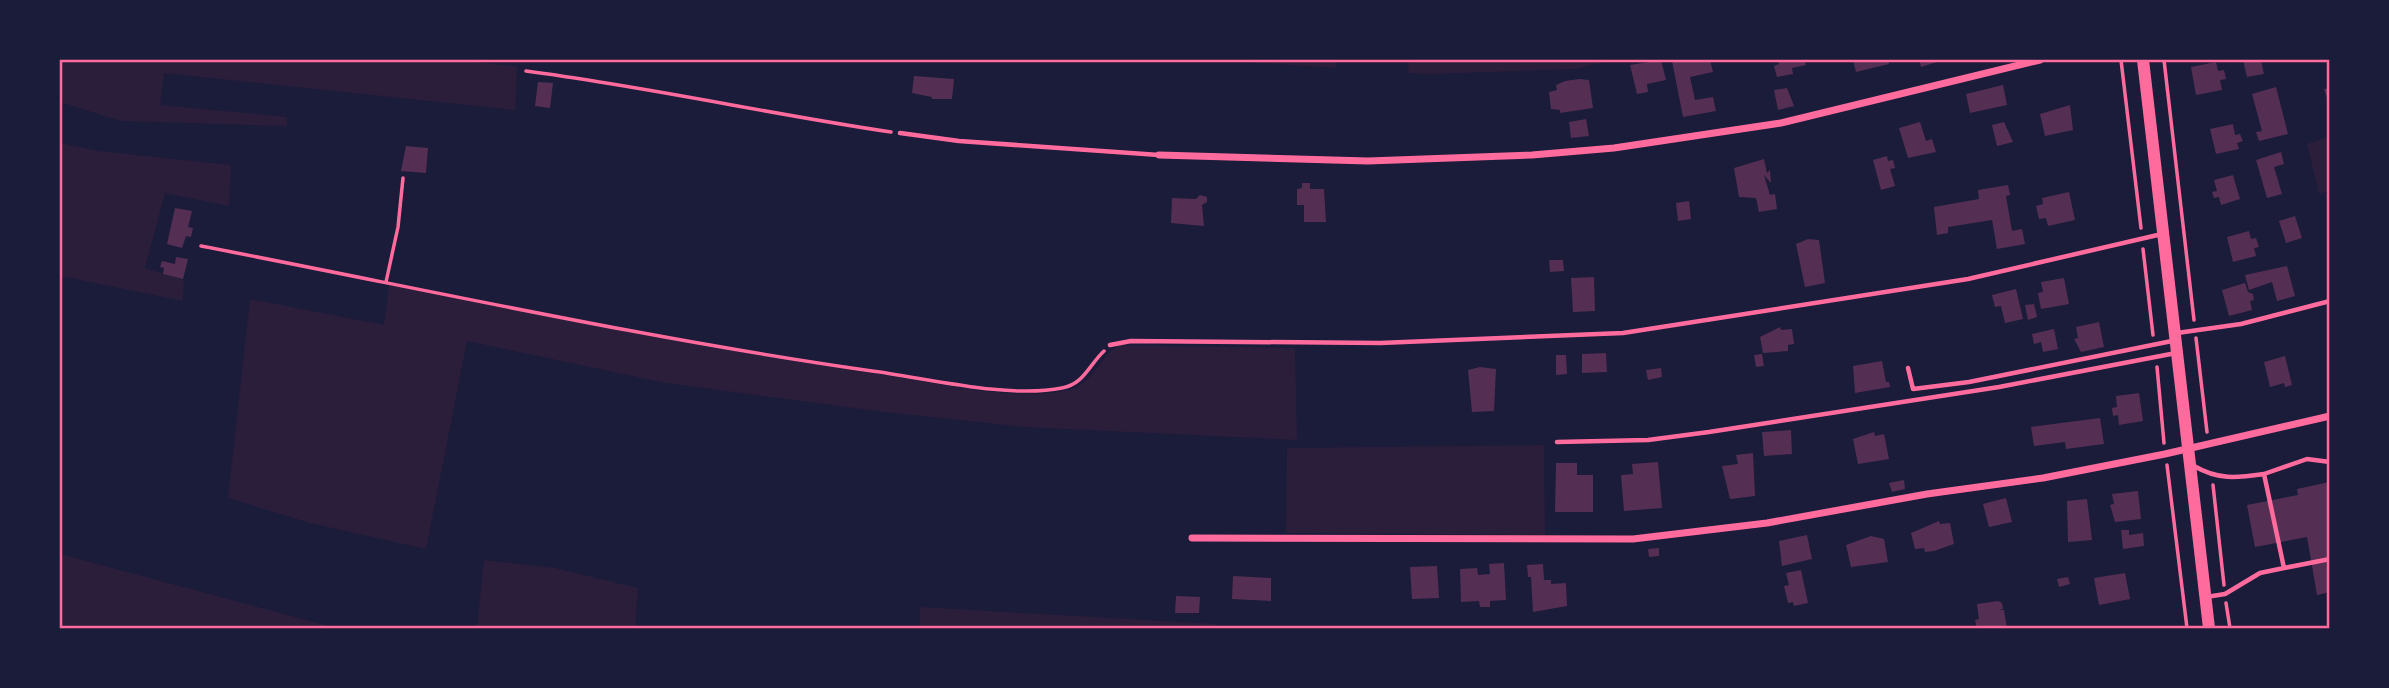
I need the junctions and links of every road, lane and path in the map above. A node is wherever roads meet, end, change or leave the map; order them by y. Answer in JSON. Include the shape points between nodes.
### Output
{"nodes":[{"id":1,"x":2040,"y":60,"type":"edge"},
{"id":2,"x":2143,"y":60,"type":"edge"},
{"id":3,"x":2164,"y":60,"type":"edge"},
{"id":4,"x":526,"y":71,"type":"dead end"},
{"id":5,"x":900,"y":133,"type":"joint"},
{"id":6,"x":1159,"y":155,"type":"joint"},
{"id":7,"x":403,"y":178,"type":"dead end"},
{"id":8,"x":2163,"y":233,"type":"junction"},
{"id":9,"x":201,"y":246,"type":"dead end"},
{"id":10,"x":387,"y":282,"type":"junction"},
{"id":11,"x":2329,"y":301,"type":"edge"},
{"id":12,"x":2196,"y":331,"type":"junction"},
{"id":13,"x":2175,"y":342,"type":"junction"},
{"id":14,"x":1110,"y":345,"type":"joint"},
{"id":15,"x":1908,"y":368,"type":"dead end"},
{"id":16,"x":2329,"y":416,"type":"edge"},
{"id":17,"x":1557,"y":442,"type":"dead end"},
{"id":18,"x":2208,"y":444,"type":"junction"},
{"id":19,"x":2188,"y":449,"type":"junction"},
{"id":20,"x":2329,"y":462,"type":"edge"},
{"id":21,"x":2190,"y":464,"type":"junction"},
{"id":22,"x":2264,"y":474,"type":"junction"},
{"id":23,"x":2212,"y":476,"type":"junction"},
{"id":24,"x":1192,"y":538,"type":"dead end"},
{"id":25,"x":2329,"y":559,"type":"edge"},
{"id":26,"x":2284,"y":568,"type":"junction"},
{"id":27,"x":2225,"y":594,"type":"junction"},
{"id":28,"x":2205,"y":597,"type":"junction"},
{"id":29,"x":2209,"y":628,"type":"edge"},
{"id":30,"x":2230,"y":628,"type":"edge"}],
"edges":[{"from":1,"to":6,"type":"street","via":[[1780,124],[1614,148],[1368,162]]},
{"from":2,"to":8,"type":"main road"},
{"from":3,"to":12,"type":"path"},
{"from":4,"to":5,"type":"path"},
{"from":5,"to":6,"type":"lane"},
{"from":7,"to":10,"type":"path"},
{"from":8,"to":13,"type":"main road"},
{"from":8,"to":14,"type":"lane","via":[[1968,279],[1623,333],[1380,343],[1131,341]]},
{"from":9,"to":10,"type":"path"},
{"from":10,"to":14,"type":"path","via":[[808,361],[996,388],[1063,388],[1081,381]]},
{"from":11,"to":12,"type":"lane"},
{"from":12,"to":13,"type":"lane"},
{"from":12,"to":18,"type":"path"},
{"from":13,"to":15,"type":"lane","via":[[1913,389]]},
{"from":13,"to":17,"type":"lane","via":[[1998,387],[1648,440]]},
{"from":13,"to":19,"type":"main road"},
{"from":16,"to":18,"type":"street"},
{"from":18,"to":19,"type":"street"},
{"from":19,"to":21,"type":"main road"},
{"from":19,"to":24,"type":"street","via":[[1844,511],[1633,539]]},
{"from":20,"to":22,"type":"lane","via":[[2306,458]]},
{"from":21,"to":23,"type":"lane"},
{"from":21,"to":28,"type":"main road"},
{"from":22,"to":23,"type":"lane","via":[[2231,479]]},
{"from":22,"to":26,"type":"lane"},
{"from":23,"to":27,"type":"path"},
{"from":25,"to":26,"type":"lane"},
{"from":26,"to":27,"type":"lane","via":[[2248,579]]},
{"from":27,"to":28,"type":"lane"},
{"from":27,"to":30,"type":"path"},
{"from":28,"to":29,"type":"main road"}]}
